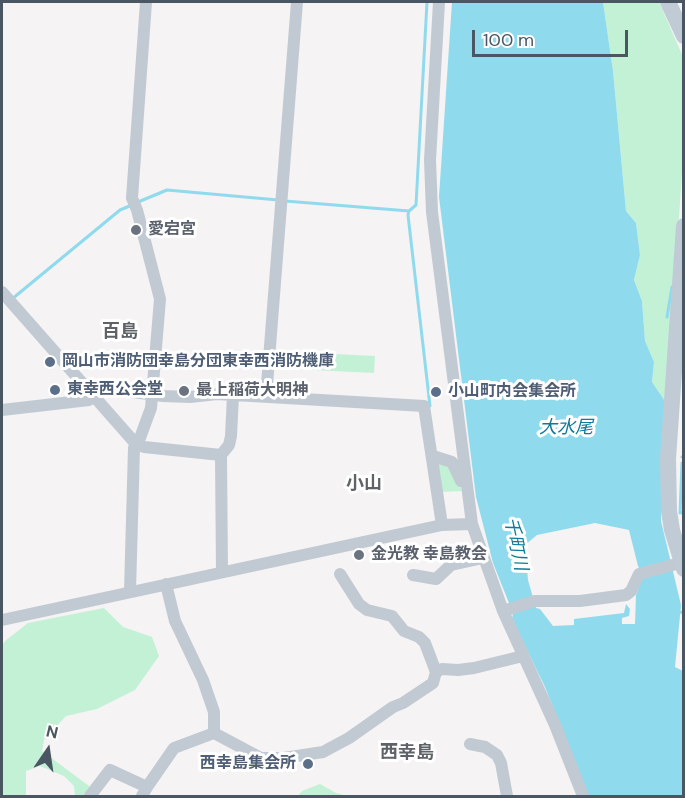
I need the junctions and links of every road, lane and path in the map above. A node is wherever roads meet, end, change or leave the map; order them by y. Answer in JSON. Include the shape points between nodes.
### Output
{"nodes":[{"id":1,"x":147,"y":2,"type":"edge"},
{"id":2,"x":297,"y":2,"type":"edge"},
{"id":3,"x":439,"y":2,"type":"edge"},
{"id":4,"x":668,"y":2,"type":"edge"},
{"id":5,"x":684,"y":36,"type":"edge"},
{"id":6,"x":684,"y":226,"type":"edge"},
{"id":7,"x":7,"y":298,"type":"edge"},
{"id":8,"x":151,"y":393,"type":"junction"},
{"id":9,"x":97,"y":394,"type":"junction"},
{"id":10,"x":233,"y":395,"type":"junction"},
{"id":11,"x":266,"y":397,"type":"junction"},
{"id":12,"x":2,"y":410,"type":"edge"},
{"id":13,"x":138,"y":441,"type":"junction"},
{"id":14,"x":222,"y":454,"type":"junction"},
{"id":15,"x":433,"y":456,"type":"junction"},
{"id":16,"x":467,"y":493,"type":"junction"},
{"id":17,"x":472,"y":524,"type":"junction"},
{"id":18,"x":442,"y":525,"type":"junction"},
{"id":19,"x":483,"y":558,"type":"junction"},
{"id":20,"x":680,"y":566,"type":"edge"},
{"id":21,"x":222,"y":572,"type":"junction"},
{"id":22,"x":340,"y":574,"type":"dead end"},
{"id":23,"x":413,"y":575,"type":"dead end"},
{"id":24,"x":166,"y":584,"type":"junction"},
{"id":25,"x":130,"y":591,"type":"junction"},
{"id":26,"x":506,"y":610,"type":"junction"},
{"id":27,"x":2,"y":620,"type":"edge"},
{"id":28,"x":523,"y":656,"type":"junction"},
{"id":29,"x":436,"y":672,"type":"junction"},
{"id":30,"x":214,"y":733,"type":"junction"},
{"id":31,"x":470,"y":744,"type":"dead end"},
{"id":32,"x":145,"y":792,"type":"edge"},
{"id":33,"x":90,"y":796,"type":"edge"},
{"id":34,"x":507,"y":796,"type":"edge"},
{"id":35,"x":583,"y":796,"type":"edge"}],
"edges":[{"from":1,"to":8,"type":"street","via":[[135,204],[160,299]]},
{"from":2,"to":11,"type":"street"},
{"from":3,"to":16,"type":"street","via":[[430,160],[432,212]]},
{"from":4,"to":5,"type":"main road"},
{"from":6,"to":20,"type":"main road","via":[[669,459],[669,511]]},
{"from":7,"to":9,"type":"street"},
{"from":8,"to":9,"type":"street","via":[[110,389]]},
{"from":8,"to":10,"type":"street","via":[[190,397]]},
{"from":8,"to":13,"type":"street","via":[[151,408]]},
{"from":9,"to":12,"type":"street","via":[[89,400]]},
{"from":9,"to":13,"type":"street"},
{"from":10,"to":11,"type":"street"},
{"from":10,"to":14,"type":"street","via":[[231,436]]},
{"from":11,"to":15,"type":"street","via":[[424,406]]},
{"from":13,"to":14,"type":"street","via":[[144,447]]},
{"from":13,"to":25,"type":"street","via":[[134,448]]},
{"from":14,"to":21,"type":"street"},
{"from":15,"to":16,"type":"street","via":[[454,465]]},
{"from":15,"to":18,"type":"street"},
{"from":16,"to":17,"type":"street"},
{"from":17,"to":18,"type":"street"},
{"from":17,"to":19,"type":"street"},
{"from":18,"to":21,"type":"street"},
{"from":19,"to":23,"type":"street","via":[[451,565],[436,579]]},
{"from":19,"to":26,"type":"street"},
{"from":20,"to":26,"type":"street","via":[[639,574],[626,595],[535,601]]},
{"from":21,"to":24,"type":"street"},
{"from":22,"to":29,"type":"street","via":[[359,604],[392,616],[404,632],[425,643]]},
{"from":24,"to":25,"type":"street"},
{"from":24,"to":30,"type":"street","via":[[175,621],[204,680],[214,712]]},
{"from":25,"to":27,"type":"street"},
{"from":26,"to":28,"type":"street"},
{"from":28,"to":29,"type":"street"},
{"from":28,"to":35,"type":"street"},
{"from":29,"to":30,"type":"street","via":[[433,683],[323,752],[261,758]]},
{"from":30,"to":32,"type":"street","via":[[174,748]]},
{"from":31,"to":34,"type":"street","via":[[497,755]]},
{"from":32,"to":33,"type":"street","via":[[110,770]]}]}
